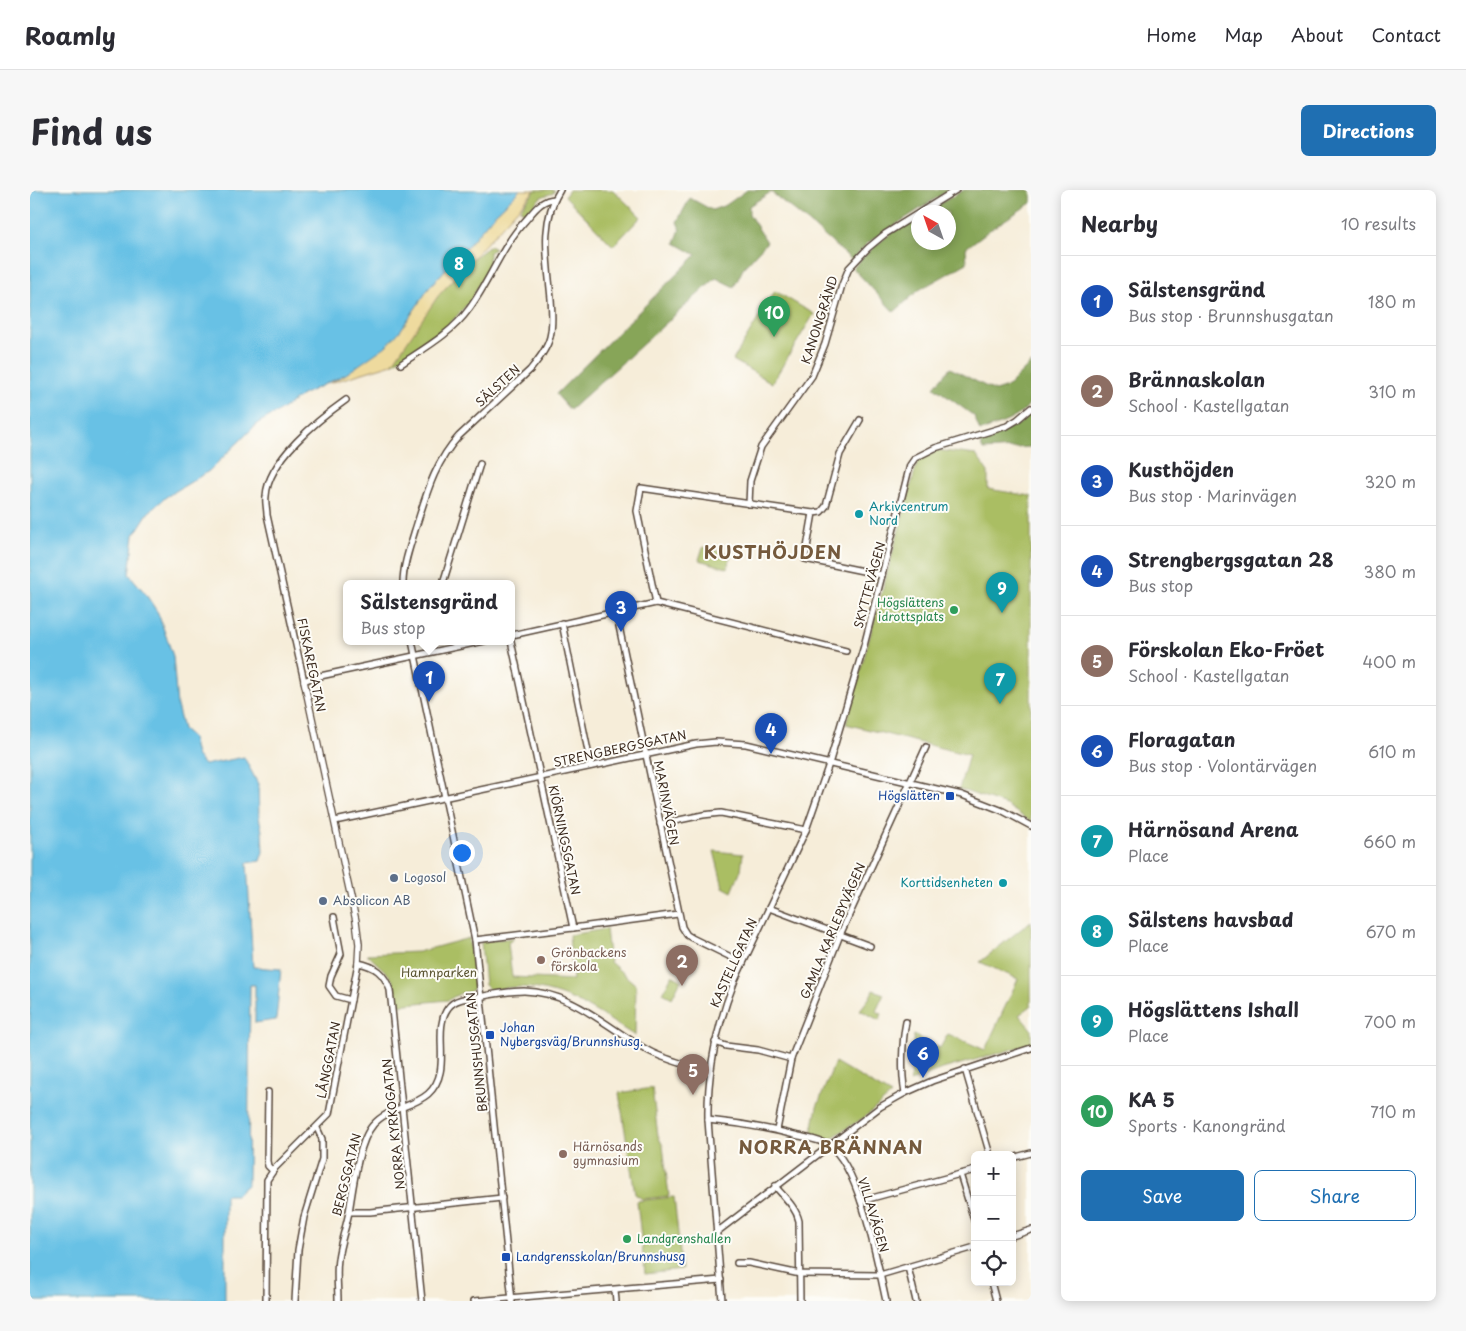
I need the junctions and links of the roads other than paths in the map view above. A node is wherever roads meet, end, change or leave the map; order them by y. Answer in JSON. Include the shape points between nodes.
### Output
{"nodes":[{"id":1,"x":560,"y":190,"type":"edge"},
{"id":2,"x":956,"y":190,"type":"edge"},
{"id":3,"x":555,"y":199,"type":"junction"},
{"id":4,"x":401,"y":364,"type":"dead end"},
{"id":5,"x":346,"y":400,"type":"dead end"},
{"id":6,"x":1031,"y":408,"type":"edge"},
{"id":7,"x":860,"y":420,"type":"dead end"},
{"id":8,"x":480,"y":464,"type":"dead end"},
{"id":9,"x":749,"y":504,"type":"junction"},
{"id":10,"x":813,"y":513,"type":"junction"},
{"id":11,"x":882,"y":575,"type":"junction"},
{"id":12,"x":403,"y":580,"type":"edge"},
{"id":13,"x":443,"y":580,"type":"edge"},
{"id":14,"x":656,"y":603,"type":"junction"},
{"id":15,"x":616,"y":612,"type":"junction"},
{"id":16,"x":562,"y":623,"type":"junction"},
{"id":17,"x":515,"y":634,"type":"edge"},
{"id":18,"x":413,"y":645,"type":"edge"},
{"id":19,"x":449,"y":645,"type":"edge"},
{"id":20,"x":512,"y":645,"type":"edge"},
{"id":21,"x":846,"y":651,"type":"dead end"},
{"id":22,"x":415,"y":656,"type":"junction"},
{"id":23,"x":304,"y":681,"type":"junction"},
{"id":24,"x":926,"y":747,"type":"dead end"},
{"id":25,"x":646,"y":754,"type":"junction"},
{"id":26,"x":829,"y":764,"type":"junction"},
{"id":27,"x":592,"y":766,"type":"junction"},
{"id":28,"x":540,"y":776,"type":"junction"},
{"id":29,"x":910,"y":782,"type":"junction"},
{"id":30,"x":445,"y":798,"type":"junction"},
{"id":31,"x":335,"y":821,"type":"junction"},
{"id":32,"x":660,"y":824,"type":"junction"},
{"id":33,"x":1031,"y":826,"type":"edge"},
{"id":34,"x":806,"y":830,"type":"junction"},
{"id":35,"x":769,"y":908,"type":"junction"},
{"id":36,"x":678,"y":914,"type":"junction"},
{"id":37,"x":334,"y":917,"type":"dead end"},
{"id":38,"x":572,"y":927,"type":"junction"},
{"id":39,"x":840,"y":935,"type":"junction"},
{"id":40,"x":475,"y":940,"type":"junction"},
{"id":41,"x":870,"y":946,"type":"dead end"},
{"id":42,"x":358,"y":963,"type":"junction"},
{"id":43,"x":743,"y":963,"type":"junction"},
{"id":44,"x":481,"y":997,"type":"junction"},
{"id":45,"x":351,"y":1000,"type":"junction"},
{"id":46,"x":906,"y":1022,"type":"dead end"},
{"id":47,"x":715,"y":1042,"type":"junction"},
{"id":48,"x":1031,"y":1048,"type":"edge"},
{"id":49,"x":790,"y":1059,"type":"junction"},
{"id":50,"x":965,"y":1069,"type":"junction"},
{"id":51,"x":710,"y":1072,"type":"junction"},
{"id":52,"x":268,"y":1092,"type":"dead end"},
{"id":53,"x":905,"y":1092,"type":"junction"},
{"id":54,"x":402,"y":1107,"type":"junction"},
{"id":55,"x":708,"y":1120,"type":"junction"},
{"id":56,"x":317,"y":1128,"type":"junction"},
{"id":57,"x":777,"y":1130,"type":"junction"},
{"id":58,"x":829,"y":1145,"type":"junction"},
{"id":59,"x":989,"y":1151,"type":"edge"},
{"id":60,"x":1031,"y":1153,"type":"edge"},
{"id":61,"x":1016,"y":1157,"type":"edge"},
{"id":62,"x":273,"y":1171,"type":"junction"},
{"id":63,"x":971,"y":1171,"type":"edge"},
{"id":64,"x":960,"y":1174,"type":"junction"},
{"id":65,"x":775,"y":1186,"type":"junction"},
{"id":66,"x":502,"y":1198,"type":"junction"},
{"id":67,"x":861,"y":1201,"type":"junction"},
{"id":68,"x":412,"y":1206,"type":"junction"},
{"id":69,"x":971,"y":1211,"type":"edge"},
{"id":70,"x":349,"y":1212,"type":"junction"},
{"id":71,"x":1031,"y":1230,"type":"edge"},
{"id":72,"x":717,"y":1232,"type":"junction"},
{"id":73,"x":1016,"y":1235,"type":"edge"},
{"id":74,"x":971,"y":1248,"type":"edge"},
{"id":75,"x":737,"y":1263,"type":"dead end"},
{"id":76,"x":908,"y":1267,"type":"junction"},
{"id":77,"x":800,"y":1274,"type":"junction"},
{"id":78,"x":880,"y":1275,"type":"junction"},
{"id":79,"x":721,"y":1280,"type":"junction"},
{"id":80,"x":992,"y":1286,"type":"edge"},
{"id":81,"x":615,"y":1290,"type":"junction"},
{"id":82,"x":512,"y":1299,"type":"edge"},
{"id":83,"x":266,"y":1301,"type":"edge"},
{"id":84,"x":295,"y":1301,"type":"edge"},
{"id":85,"x":338,"y":1301,"type":"edge"},
{"id":86,"x":422,"y":1301,"type":"edge"},
{"id":87,"x":474,"y":1301,"type":"edge"},
{"id":88,"x":616,"y":1301,"type":"edge"},
{"id":89,"x":722,"y":1301,"type":"edge"},
{"id":90,"x":800,"y":1301,"type":"edge"},
{"id":91,"x":886,"y":1301,"type":"edge"},
{"id":92,"x":916,"y":1301,"type":"edge"},
{"id":93,"x":996,"y":1301,"type":"edge"}],
"edges":[{"from":1,"to":3,"type":"street","name":"SÄLSTEN"},
{"from":2,"to":9,"type":"street","name":"KANONGRÄND","via":[[885,234],[857,259],[846,274],[812,376],[761,447],[750,481]]},
{"from":3,"to":4,"type":"street","via":[[543,202],[512,237],[463,317]]},
{"from":3,"to":12,"type":"street","name":"SÄLSTEN","via":[[546,243],[552,309],[550,337],[539,360],[459,436],[437,466],[408,552]]},
{"from":5,"to":23,"type":"street","name":"FISKAREGATAN","via":[[324,416],[289,451],[272,476],[266,496]]},
{"from":6,"to":11,"type":"street","name":"SKYTTEVÄGEN","via":[[1007,426],[935,448],[915,458],[910,465]]},
{"from":7,"to":10,"type":"street","via":[[840,454],[826,506],[821,512]]},
{"from":8,"to":13,"type":"street"},
{"from":9,"to":10,"type":"street"},
{"from":9,"to":14,"type":"street","via":[[641,488],[637,511]]},
{"from":10,"to":11,"type":"street","via":[[805,559]]},
{"from":11,"to":26,"type":"street","name":"SKYTTEVÄGEN"},
{"from":14,"to":15,"type":"street"},
{"from":14,"to":21,"type":"street"},
{"from":15,"to":16,"type":"street"},
{"from":15,"to":25,"type":"street","name":"MARINVÄGEN"},
{"from":16,"to":17,"type":"street"},
{"from":16,"to":27,"type":"street"},
{"from":18,"to":22,"type":"street"},
{"from":19,"to":22,"type":"street"},
{"from":20,"to":28,"type":"street","name":"KIÖRNINGSGATAN"},
{"from":22,"to":23,"type":"street"},
{"from":22,"to":30,"type":"street","name":"BRUNNSHUSGATAN"},
{"from":23,"to":31,"type":"street","name":"FISKAREGATAN"},
{"from":24,"to":29,"type":"street","name":"GAMLA KARLEBYVÄGEN"},
{"from":25,"to":26,"type":"street","name":"STRENGBERGSGATAN","via":[[696,744],[732,742]]},
{"from":25,"to":27,"type":"street","name":"STRENGBERGSGATAN"},
{"from":25,"to":32,"type":"street","name":"MARINVÄGEN"},
{"from":26,"to":29,"type":"street","name":"STRENGBERGSGATAN"},
{"from":26,"to":34,"type":"street","name":"KASTELLGATAN"},
{"from":27,"to":28,"type":"street","name":"STRENGBERGSGATAN"},
{"from":28,"to":30,"type":"street","name":"STRENGBERGSGATAN"},
{"from":28,"to":38,"type":"street","name":"KIÖRNINGSGATAN"},
{"from":29,"to":33,"type":"street","name":"STRENGBERGSGATAN","via":[[976,800]]},
{"from":29,"to":39,"type":"street","name":"GAMLA KARLEBYVÄGEN"},
{"from":30,"to":31,"type":"street","name":"STRENGBERGSGATAN"},
{"from":30,"to":40,"type":"street","name":"BRUNNSHUSGATAN"},
{"from":31,"to":42,"type":"street","name":"FISKAREGATAN","via":[[359,935]]},
{"from":32,"to":34,"type":"street","via":[[721,813]]},
{"from":32,"to":36,"type":"street","name":"MARINVÄGEN"},
{"from":34,"to":35,"type":"street","name":"KASTELLGATAN"},
{"from":35,"to":39,"type":"street"},
{"from":35,"to":43,"type":"street","name":"KASTELLGATAN"},
{"from":36,"to":38,"type":"street"},
{"from":36,"to":43,"type":"street","name":"MARINVÄGEN","via":[[687,935]]},
{"from":37,"to":45,"type":"street","via":[[341,954],[329,986],[336,996]]},
{"from":38,"to":40,"type":"street"},
{"from":39,"to":41,"type":"street"},
{"from":39,"to":49,"type":"street","name":"GAMLA KARLEBYVÄGEN"},
{"from":40,"to":44,"type":"street","name":"BRUNNSHUSGATAN"},
{"from":42,"to":45,"type":"street","name":"LÅNGGATAN"},
{"from":42,"to":54,"type":"street","name":"NORRA KYRKOGATAN","via":[[379,971],[390,990]]},
{"from":43,"to":47,"type":"street","name":"KASTELLGATAN","via":[[726,1001]]},
{"from":44,"to":51,"type":"street","via":[[525,991],[558,998],[575,1004],[649,1051]]},
{"from":44,"to":54,"type":"street","name":"BERGSGATAN","via":[[465,998],[449,1007],[443,1025],[442,1066],[435,1088]]},
{"from":44,"to":66,"type":"street","name":"BRUNNSHUSGATAN"},
{"from":45,"to":56,"type":"street","name":"LÅNGGATAN","via":[[329,1114]]},
{"from":46,"to":53,"type":"street"},
{"from":47,"to":49,"type":"street"},
{"from":47,"to":51,"type":"street","name":"KASTELLGATAN"},
{"from":48,"to":50,"type":"street"},
{"from":49,"to":57,"type":"street","name":"GAMLA KARLEBYVÄGEN"},
{"from":50,"to":53,"type":"street"},
{"from":50,"to":59,"type":"street"},
{"from":51,"to":55,"type":"street","name":"KASTELLGATAN"},
{"from":52,"to":62,"type":"street","via":[[267,1161]]},
{"from":53,"to":58,"type":"street"},
{"from":54,"to":68,"type":"street","name":"NORRA KYRKOGATAN"},
{"from":54,"to":70,"type":"street","name":"BERGSGATAN","via":[[379,1119],[367,1132]]},
{"from":55,"to":57,"type":"street"},
{"from":55,"to":72,"type":"street","name":"KASTELLGATAN"},
{"from":56,"to":62,"type":"street","name":"LÅNGGATAN"},
{"from":56,"to":84,"type":"street","via":[[322,1140],[322,1159],[304,1217]]},
{"from":57,"to":58,"type":"street"},
{"from":58,"to":65,"type":"street"},
{"from":58,"to":67,"type":"street","name":"VILLAVÄGEN","via":[[845,1164]]},
{"from":60,"to":61,"type":"street"},
{"from":62,"to":83,"type":"street","via":[[266,1186]]},
{"from":63,"to":64,"type":"street"},
{"from":64,"to":67,"type":"street"},
{"from":64,"to":69,"type":"street"},
{"from":65,"to":72,"type":"street"},
{"from":65,"to":77,"type":"street","via":[[797,1214]]},
{"from":66,"to":68,"type":"street"},
{"from":66,"to":82,"type":"street","name":"BRUNNSHUSGATAN"},
{"from":67,"to":78,"type":"street","name":"VILLAVÄGEN"},
{"from":68,"to":70,"type":"street"},
{"from":68,"to":86,"type":"street","name":"NORRA KYRKOGATAN"},
{"from":70,"to":85,"type":"street","name":"BERGSGATAN","via":[[338,1257]]},
{"from":71,"to":73,"type":"street"},
{"from":72,"to":79,"type":"street","name":"KASTELLGATAN"},
{"from":74,"to":76,"type":"street"},
{"from":75,"to":77,"type":"street"},
{"from":76,"to":78,"type":"street"},
{"from":76,"to":92,"type":"street"},
{"from":77,"to":78,"type":"street"},
{"from":77,"to":90,"type":"street"},
{"from":78,"to":91,"type":"street","name":"VILLAVÄGEN"},
{"from":79,"to":81,"type":"street"},
{"from":79,"to":89,"type":"street","name":"KASTELLGATAN"},
{"from":80,"to":93,"type":"street"},
{"from":81,"to":82,"type":"street"},
{"from":81,"to":88,"type":"street"},
{"from":82,"to":87,"type":"street"}]}
